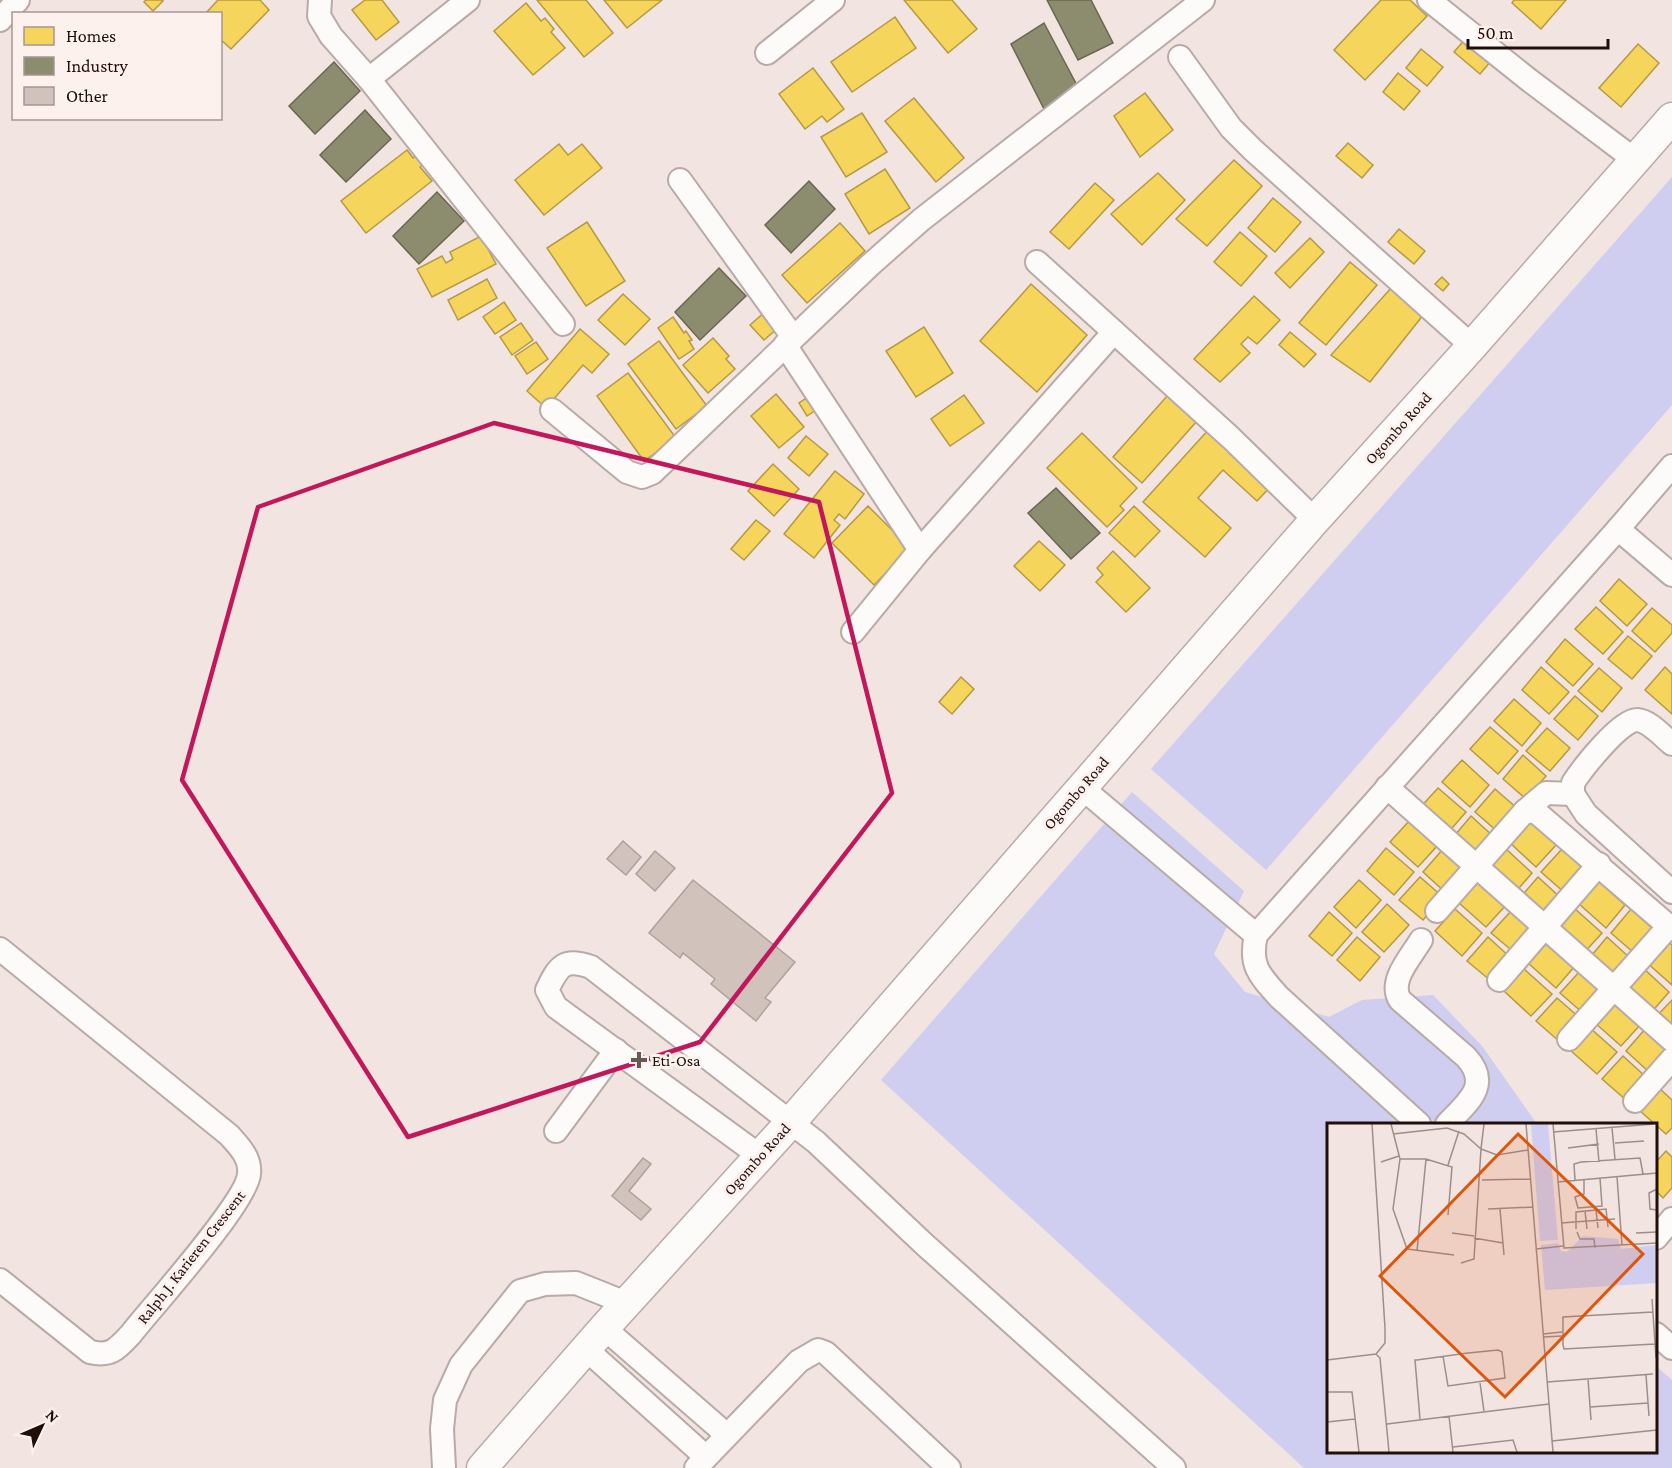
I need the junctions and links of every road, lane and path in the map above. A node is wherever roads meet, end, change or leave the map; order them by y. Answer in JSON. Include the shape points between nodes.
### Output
{"nodes":[{"id":1,"x":18,"y":0,"type":"edge"},
{"id":2,"x":320,"y":0,"type":"edge"},
{"id":3,"x":468,"y":0,"type":"edge"},
{"id":4,"x":833,"y":0,"type":"edge"},
{"id":5,"x":1203,"y":0,"type":"edge"},
{"id":6,"x":1429,"y":0,"type":"edge"},
{"id":7,"x":0,"y":20,"type":"edge"},
{"id":8,"x":767,"y":53,"type":"dead end"},
{"id":9,"x":1180,"y":57,"type":"dead end"},
{"id":10,"x":369,"y":80,"type":"junction"},
{"id":11,"x":1672,"y":118,"type":"edge"},
{"id":12,"x":1635,"y":160,"type":"junction"},
{"id":13,"x":680,"y":180,"type":"dead end"},
{"id":14,"x":1037,"y":262,"type":"dead end"},
{"id":15,"x":564,"y":324,"type":"dead end"},
{"id":16,"x":1114,"y":332,"type":"junction"},
{"id":17,"x":789,"y":341,"type":"junction"},
{"id":18,"x":1472,"y":346,"type":"junction"},
{"id":19,"x":552,"y":410,"type":"dead end"},
{"id":20,"x":1672,"y":466,"type":"edge"},
{"id":21,"x":1315,"y":520,"type":"junction"},
{"id":22,"x":1618,"y":529,"type":"junction"},
{"id":23,"x":920,"y":550,"type":"junction"},
{"id":24,"x":1672,"y":575,"type":"edge"},
{"id":25,"x":853,"y":632,"type":"dead end"},
{"id":26,"x":1672,"y":744,"type":"edge"},
{"id":27,"x":1081,"y":787,"type":"junction"},
{"id":28,"x":1387,"y":787,"type":"junction"},
{"id":29,"x":1573,"y":794,"type":"junction"},
{"id":30,"x":1525,"y":811,"type":"junction"},
{"id":31,"x":1599,"y":864,"type":"junction"},
{"id":32,"x":1475,"y":865,"type":"junction"},
{"id":33,"x":1672,"y":892,"type":"edge"},
{"id":34,"x":1437,"y":911,"type":"dead end"},
{"id":35,"x":1670,"y":927,"type":"edge"},
{"id":36,"x":1545,"y":928,"type":"junction"},
{"id":37,"x":1256,"y":935,"type":"junction"},
{"id":38,"x":1421,"y":940,"type":"dead end"},
{"id":39,"x":0,"y":948,"type":"edge"},
{"id":40,"x":1499,"y":980,"type":"dead end"},
{"id":41,"x":1614,"y":989,"type":"junction"},
{"id":42,"x":1569,"y":1039,"type":"dead end"},
{"id":43,"x":1672,"y":1040,"type":"edge"},
{"id":44,"x":616,"y":1050,"type":"junction"},
{"id":45,"x":1672,"y":1059,"type":"edge"},
{"id":46,"x":1635,"y":1101,"type":"dead end"},
{"id":47,"x":790,"y":1123,"type":"junction"},
{"id":48,"x":1417,"y":1123,"type":"edge"},
{"id":49,"x":1449,"y":1123,"type":"edge"},
{"id":50,"x":556,"y":1131,"type":"dead end"},
{"id":51,"x":760,"y":1156,"type":"junction"},
{"id":52,"x":1672,"y":1219,"type":"edge"},
{"id":53,"x":1657,"y":1237,"type":"edge"},
{"id":54,"x":0,"y":1280,"type":"edge"},
{"id":55,"x":626,"y":1303,"type":"junction"},
{"id":56,"x":1657,"y":1335,"type":"edge"},
{"id":57,"x":596,"y":1339,"type":"junction"},
{"id":58,"x":1672,"y":1348,"type":"edge"},
{"id":59,"x":727,"y":1435,"type":"junction"},
{"id":60,"x":701,"y":1463,"type":"edge"},
{"id":61,"x":444,"y":1468,"type":"edge"},
{"id":62,"x":482,"y":1468,"type":"edge"},
{"id":63,"x":949,"y":1468,"type":"edge"},
{"id":64,"x":1174,"y":1468,"type":"edge"}],
"edges":[{"from":1,"to":7,"type":"street"},
{"from":2,"to":10,"type":"street","via":[[322,22]]},
{"from":3,"to":10,"type":"street"},
{"from":4,"to":8,"type":"street"},
{"from":5,"to":17,"type":"street","via":[[921,220]]},
{"from":6,"to":12,"type":"street"},
{"from":9,"to":18,"type":"street","via":[[1231,128],[1253,150]]},
{"from":10,"to":15,"type":"street"},
{"from":11,"to":12,"type":"main road","name":"Ogombo Road"},
{"from":12,"to":18,"type":"main road","name":"Ogombo Road"},
{"from":13,"to":17,"type":"street"},
{"from":14,"to":16,"type":"street"},
{"from":16,"to":21,"type":"street"},
{"from":16,"to":23,"type":"street"},
{"from":17,"to":19,"type":"street","via":[[647,476],[627,472]]},
{"from":17,"to":23,"type":"street"},
{"from":18,"to":21,"type":"main road","name":"Ogombo Road"},
{"from":20,"to":22,"type":"street"},
{"from":21,"to":27,"type":"main road","name":"Ogombo Road"},
{"from":22,"to":24,"type":"street"},
{"from":22,"to":28,"type":"street"},
{"from":23,"to":25,"type":"street"},
{"from":26,"to":29,"type":"street","via":[[1647,723],[1625,723],[1580,771],[1573,783]]},
{"from":27,"to":37,"type":"street"},
{"from":27,"to":47,"type":"main road","name":"Ogombo Road"},
{"from":28,"to":32,"type":"street"},
{"from":28,"to":37,"type":"street"},
{"from":29,"to":30,"type":"street","via":[[1546,793]]},
{"from":29,"to":33,"type":"street","via":[[1587,813]]},
{"from":30,"to":31,"type":"street","via":[[1536,812]]},
{"from":30,"to":32,"type":"street"},
{"from":31,"to":35,"type":"street"},
{"from":31,"to":36,"type":"street"},
{"from":32,"to":34,"type":"street"},
{"from":32,"to":36,"type":"street"},
{"from":35,"to":41,"type":"street"},
{"from":36,"to":40,"type":"street"},
{"from":36,"to":41,"type":"street"},
{"from":37,"to":48,"type":"street","via":[[1252,952],[1264,980]]},
{"from":38,"to":49,"type":"street","via":[[1400,974],[1396,994],[1473,1064],[1479,1078],[1477,1090]]},
{"from":39,"to":54,"type":"street","name":"Ralph J. Karieren Crescent","via":[[220,1127],[241,1148],[250,1173],[229,1213],[112,1352],[90,1352]]},
{"from":41,"to":42,"type":"street"},
{"from":41,"to":43,"type":"street"},
{"from":44,"to":47,"type":"street","via":[[556,1007],[547,990],[553,976],[565,964],[574,962],[591,967]]},
{"from":44,"to":50,"type":"street"},
{"from":44,"to":51,"type":"street"},
{"from":45,"to":46,"type":"street"},
{"from":47,"to":51,"type":"main road","name":"Ogombo Road"},
{"from":47,"to":64,"type":"street","via":[[816,1142]]},
{"from":51,"to":55,"type":"main road","name":"Ogombo Road"},
{"from":52,"to":53,"type":"street"},
{"from":55,"to":57,"type":"main road","name":"Ogombo Road"},
{"from":55,"to":61,"type":"street","via":[[576,1283],[545,1284],[520,1291],[461,1365],[445,1401]]},
{"from":56,"to":58,"type":"street"},
{"from":57,"to":59,"type":"street"},
{"from":57,"to":60,"type":"street"},
{"from":57,"to":62,"type":"main road","name":"Ogombo Road"},
{"from":59,"to":60,"type":"street"},
{"from":59,"to":63,"type":"street","via":[[799,1361],[818,1350],[826,1353]]}]}
